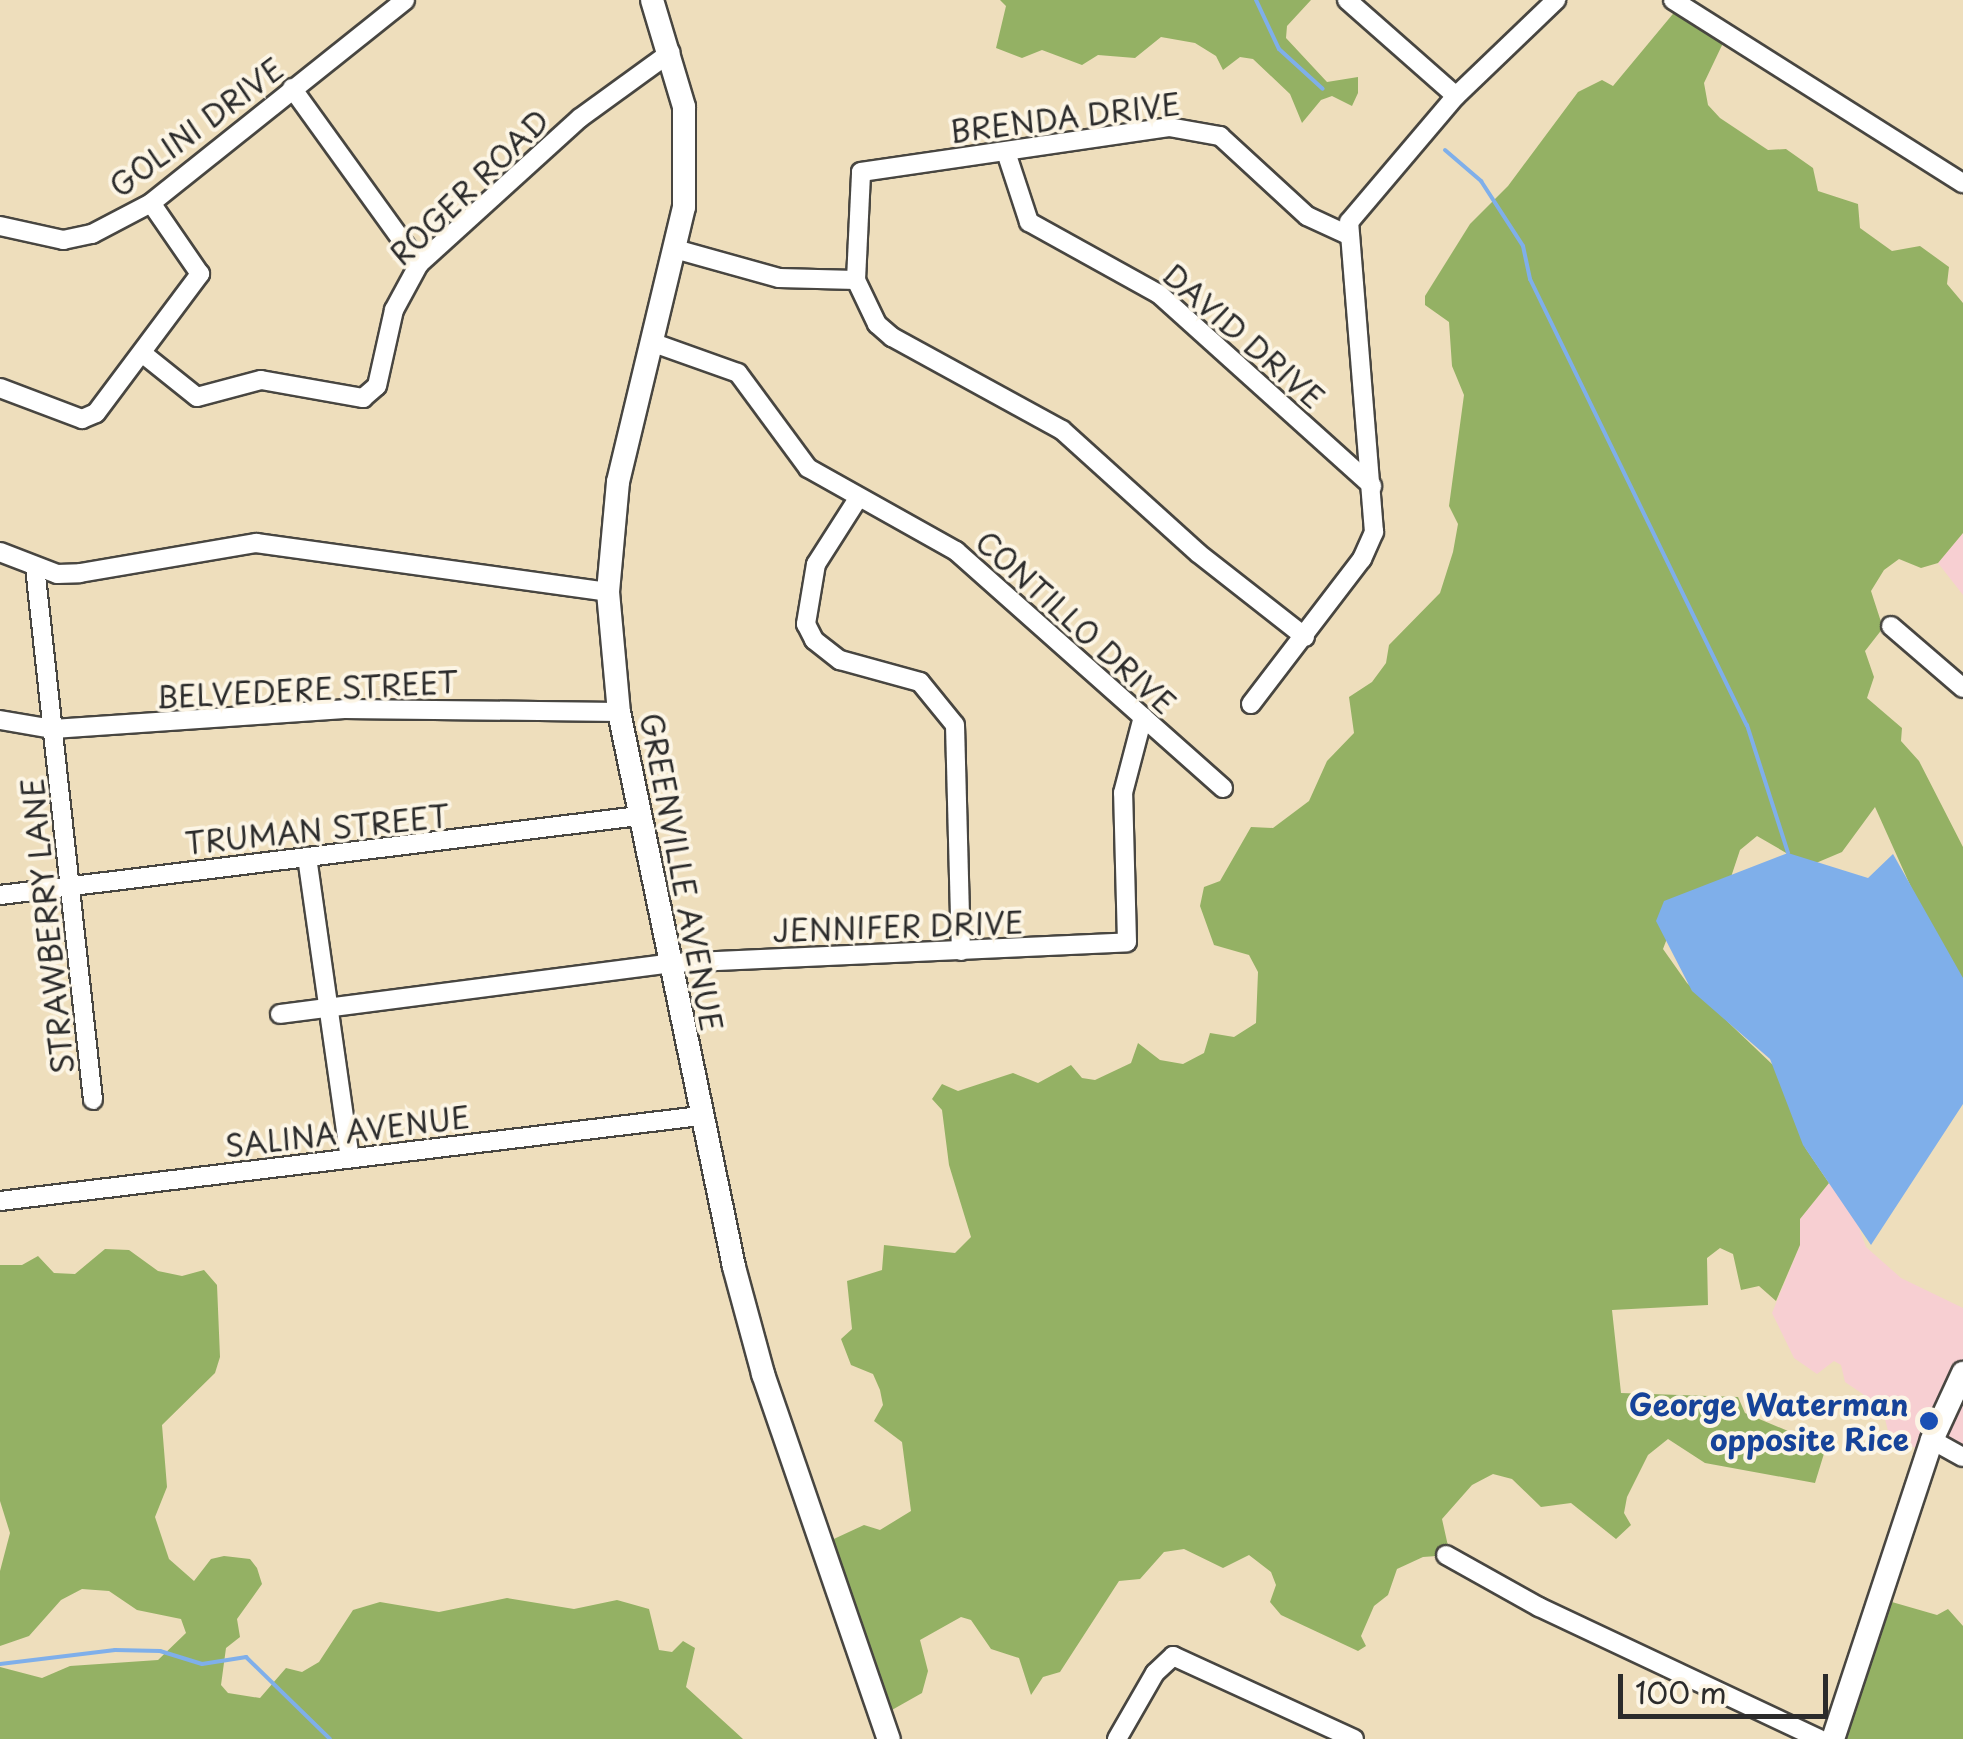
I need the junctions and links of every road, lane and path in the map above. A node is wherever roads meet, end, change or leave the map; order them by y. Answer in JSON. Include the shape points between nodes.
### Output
{"nodes":[{"id":1,"x":404,"y":0,"type":"edge"},
{"id":2,"x":652,"y":0,"type":"edge"},
{"id":3,"x":1348,"y":0,"type":"edge"},
{"id":4,"x":1556,"y":0,"type":"edge"},
{"id":5,"x":1674,"y":0,"type":"edge"},
{"id":6,"x":671,"y":52,"type":"junction"},
{"id":7,"x":292,"y":88,"type":"junction"},
{"id":8,"x":1456,"y":96,"type":"junction"},
{"id":9,"x":1006,"y":152,"type":"junction"},
{"id":10,"x":1963,"y":184,"type":"edge"},
{"id":11,"x":151,"y":202,"type":"junction"},
{"id":12,"x":0,"y":226,"type":"edge"},
{"id":13,"x":1348,"y":235,"type":"junction"},
{"id":14,"x":675,"y":250,"type":"junction"},
{"id":15,"x":419,"y":264,"type":"junction"},
{"id":16,"x":856,"y":280,"type":"junction"},
{"id":17,"x":651,"y":342,"type":"junction"},
{"id":18,"x":142,"y":354,"type":"junction"},
{"id":19,"x":0,"y":388,"type":"edge"},
{"id":20,"x":1372,"y":486,"type":"junction"},
{"id":21,"x":858,"y":500,"type":"junction"},
{"id":22,"x":0,"y":552,"type":"edge"},
{"id":23,"x":36,"y":567,"type":"junction"},
{"id":24,"x":608,"y":592,"type":"junction"},
{"id":25,"x":1891,"y":626,"type":"dead end"},
{"id":26,"x":1306,"y":637,"type":"junction"},
{"id":27,"x":1963,"y":688,"type":"edge"},
{"id":28,"x":1252,"y":704,"type":"dead end"},
{"id":29,"x":619,"y":712,"type":"junction"},
{"id":30,"x":1143,"y":717,"type":"junction"},
{"id":31,"x":0,"y":720,"type":"edge"},
{"id":32,"x":53,"y":730,"type":"junction"},
{"id":33,"x":1223,"y":788,"type":"dead end"},
{"id":34,"x":639,"y":816,"type":"junction"},
{"id":35,"x":307,"y":857,"type":"junction"},
{"id":36,"x":70,"y":885,"type":"junction"},
{"id":37,"x":0,"y":895,"type":"edge"},
{"id":38,"x":961,"y":952,"type":"junction"},
{"id":39,"x":670,"y":964,"type":"junction"},
{"id":40,"x":328,"y":1008,"type":"junction"},
{"id":41,"x":280,"y":1014,"type":"dead end"},
{"id":42,"x":93,"y":1100,"type":"dead end"},
{"id":43,"x":700,"y":1116,"type":"junction"},
{"id":44,"x":350,"y":1158,"type":"junction"},
{"id":45,"x":0,"y":1200,"type":"edge"},
{"id":46,"x":1963,"y":1373,"type":"edge"},
{"id":47,"x":1932,"y":1440,"type":"junction"},
{"id":48,"x":1963,"y":1456,"type":"edge"},
{"id":49,"x":1446,"y":1556,"type":"dead end"},
{"id":50,"x":888,"y":1739,"type":"edge"},
{"id":51,"x":1117,"y":1739,"type":"edge"},
{"id":52,"x":1354,"y":1739,"type":"edge"},
{"id":53,"x":1820,"y":1739,"type":"edge"},
{"id":54,"x":1833,"y":1739,"type":"edge"}],
"edges":[{"from":1,"to":7,"type":"street","name":"GOLINI DRIVE"},
{"from":2,"to":6,"type":"street","name":"GREENVILLE AVENUE"},
{"from":3,"to":8,"type":"street"},
{"from":4,"to":8,"type":"street"},
{"from":5,"to":10,"type":"street"},
{"from":6,"to":14,"type":"street","name":"GREENVILLE AVENUE","via":[[687,138]]},
{"from":6,"to":15,"type":"street","name":"ROGER ROAD","via":[[566,129]]},
{"from":7,"to":11,"type":"street","name":"GOLINI DRIVE"},
{"from":7,"to":15,"type":"street"},
{"from":8,"to":13,"type":"street","via":[[1357,209]]},
{"from":9,"to":13,"type":"street","name":"BRENDA DRIVE","via":[[1169,127],[1202,129],[1220,136],[1307,216]]},
{"from":9,"to":16,"type":"street","name":"BRENDA DRIVE","via":[[861,172]]},
{"from":9,"to":20,"type":"street","name":"DAVID DRIVE","via":[[1029,222],[1158,294]]},
{"from":11,"to":12,"type":"street","name":"GOLINI DRIVE","via":[[92,234],[63,240]]},
{"from":11,"to":18,"type":"street","via":[[200,274]]},
{"from":13,"to":20,"type":"street"},
{"from":14,"to":16,"type":"street","via":[[779,278]]},
{"from":14,"to":17,"type":"street","name":"GREENVILLE AVENUE"},
{"from":15,"to":18,"type":"street","name":"ROGER ROAD","via":[[394,310],[377,386],[364,398],[262,380],[197,397]]},
{"from":16,"to":26,"type":"street","via":[[877,324],[892,337],[1062,430],[1198,553]]},
{"from":17,"to":21,"type":"street","name":"CONTILLO DRIVE","via":[[738,372],[795,456]]},
{"from":17,"to":24,"type":"street","name":"GREENVILLE AVENUE","via":[[618,482]]},
{"from":18,"to":19,"type":"street","via":[[88,417]]},
{"from":20,"to":26,"type":"street","via":[[1376,520],[1369,545]]},
{"from":21,"to":30,"type":"street","name":"CONTILLO DRIVE","via":[[956,551]]},
{"from":21,"to":38,"type":"street","via":[[816,564],[806,624],[814,640],[840,660],[920,682],[955,725]]},
{"from":22,"to":23,"type":"street"},
{"from":23,"to":24,"type":"street","via":[[80,573],[256,543]]},
{"from":23,"to":32,"type":"street","name":"STRAWBERRY LANE"},
{"from":24,"to":29,"type":"street","name":"GREENVILLE AVENUE"},
{"from":25,"to":27,"type":"street"},
{"from":26,"to":28,"type":"street"},
{"from":29,"to":32,"type":"street","name":"BELVEDERE STREET","via":[[344,710]]},
{"from":29,"to":34,"type":"street","name":"GREENVILLE AVENUE"},
{"from":30,"to":33,"type":"street","name":"CONTILLO DRIVE"},
{"from":30,"to":38,"type":"street","name":"JENNIFER DRIVE","via":[[1123,793],[1127,942]]},
{"from":31,"to":32,"type":"street","name":"BELVEDERE STREET"},
{"from":32,"to":36,"type":"street","name":"STRAWBERRY LANE"},
{"from":34,"to":35,"type":"street","name":"TRUMAN STREET"},
{"from":34,"to":39,"type":"street","name":"GREENVILLE AVENUE"},
{"from":35,"to":36,"type":"street","name":"TRUMAN STREET"},
{"from":35,"to":40,"type":"street"},
{"from":36,"to":37,"type":"street","name":"TRUMAN STREET"},
{"from":36,"to":42,"type":"street","name":"STRAWBERRY LANE"},
{"from":38,"to":39,"type":"street","name":"JENNIFER DRIVE"},
{"from":39,"to":40,"type":"street","name":"JENNIFER DRIVE"},
{"from":39,"to":43,"type":"street","name":"GREENVILLE AVENUE"},
{"from":40,"to":41,"type":"street","name":"JENNIFER DRIVE"},
{"from":40,"to":44,"type":"street"},
{"from":43,"to":44,"type":"street","name":"SALINA AVENUE"},
{"from":43,"to":50,"type":"street","name":"GREENVILLE AVENUE","via":[[763,1374]]},
{"from":44,"to":45,"type":"street","name":"SALINA AVENUE"},
{"from":46,"to":47,"type":"street"},
{"from":47,"to":48,"type":"street"},
{"from":47,"to":54,"type":"street"},
{"from":49,"to":53,"type":"street"},
{"from":51,"to":52,"type":"street","via":[[1173,1656]]}]}
